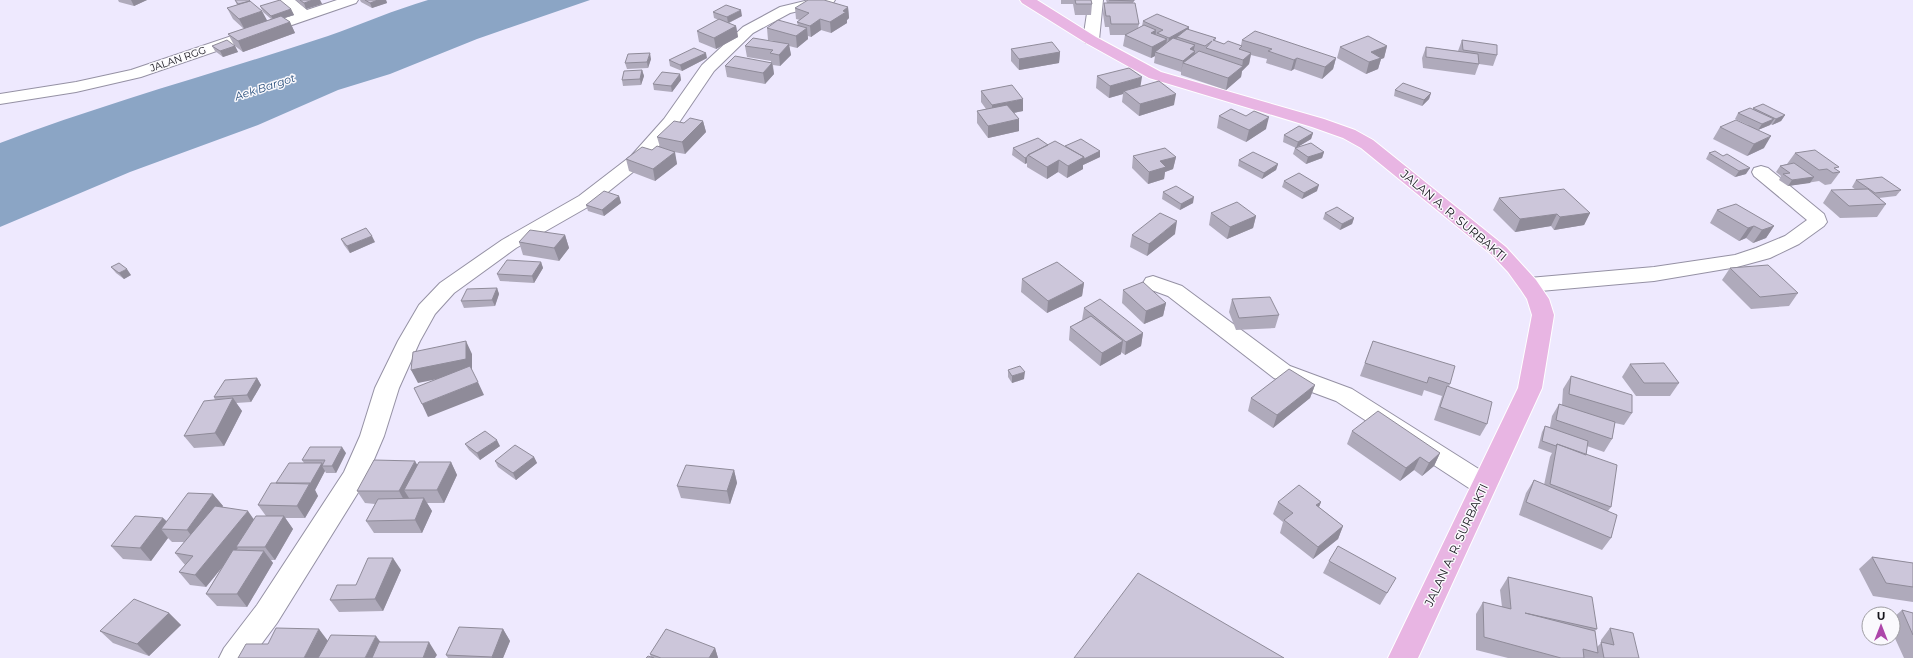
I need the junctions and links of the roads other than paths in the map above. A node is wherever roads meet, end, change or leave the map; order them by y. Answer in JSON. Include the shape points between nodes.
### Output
{"nodes":[{"id":1,"x":287,"y":0,"type":"edge"},
{"id":2,"x":351,"y":0,"type":"edge"},
{"id":3,"x":828,"y":0,"type":"edge"},
{"id":4,"x":1027,"y":0,"type":"edge"},
{"id":5,"x":1096,"y":0,"type":"edge"},
{"id":6,"x":304,"y":16,"type":"junction"},
{"id":7,"x":1091,"y":40,"type":"junction"},
{"id":8,"x":0,"y":99,"type":"edge"},
{"id":9,"x":1761,"y":172,"type":"dead end"},
{"id":10,"x":1153,"y":283,"type":"dead end"},
{"id":11,"x":1529,"y":285,"type":"junction"},
{"id":12,"x":1484,"y":485,"type":"junction"},
{"id":13,"x":234,"y":658,"type":"edge"},
{"id":14,"x":1403,"y":658,"type":"edge"}],
"edges":[{"from":1,"to":6,"type":"street"},
{"from":2,"to":6,"type":"street","name":"JALAN RGG"},
{"from":3,"to":13,"type":"street","via":[[785,10],[748,30],[708,68],[670,123],[637,160],[586,200],[509,244],[448,288],[427,310],[387,388],[372,436],[355,476],[267,614]]},
{"from":4,"to":7,"type":"main road","name":"JALAN A. R. SURBAKTI"},
{"from":5,"to":7,"type":"street"},
{"from":6,"to":8,"type":"street","name":"JALAN RGG","via":[[135,74],[76,87]]},
{"from":7,"to":11,"type":"main road","name":"JALAN A. R. SURBAKTI","via":[[1155,75],[1349,134],[1367,144],[1499,251]]},
{"from":9,"to":11,"type":"street","via":[[1817,218],[1816,222],[1792,240],[1737,262],[1654,274]]},
{"from":10,"to":12,"type":"street","via":[[1175,291],[1282,372],[1344,395]]},
{"from":11,"to":12,"type":"main road","name":"JALAN A. R. SURBAKTI","via":[[1538,299],[1543,315],[1530,388]]},
{"from":12,"to":14,"type":"main road","name":"JALAN A. R. SURBAKTI"}]}
